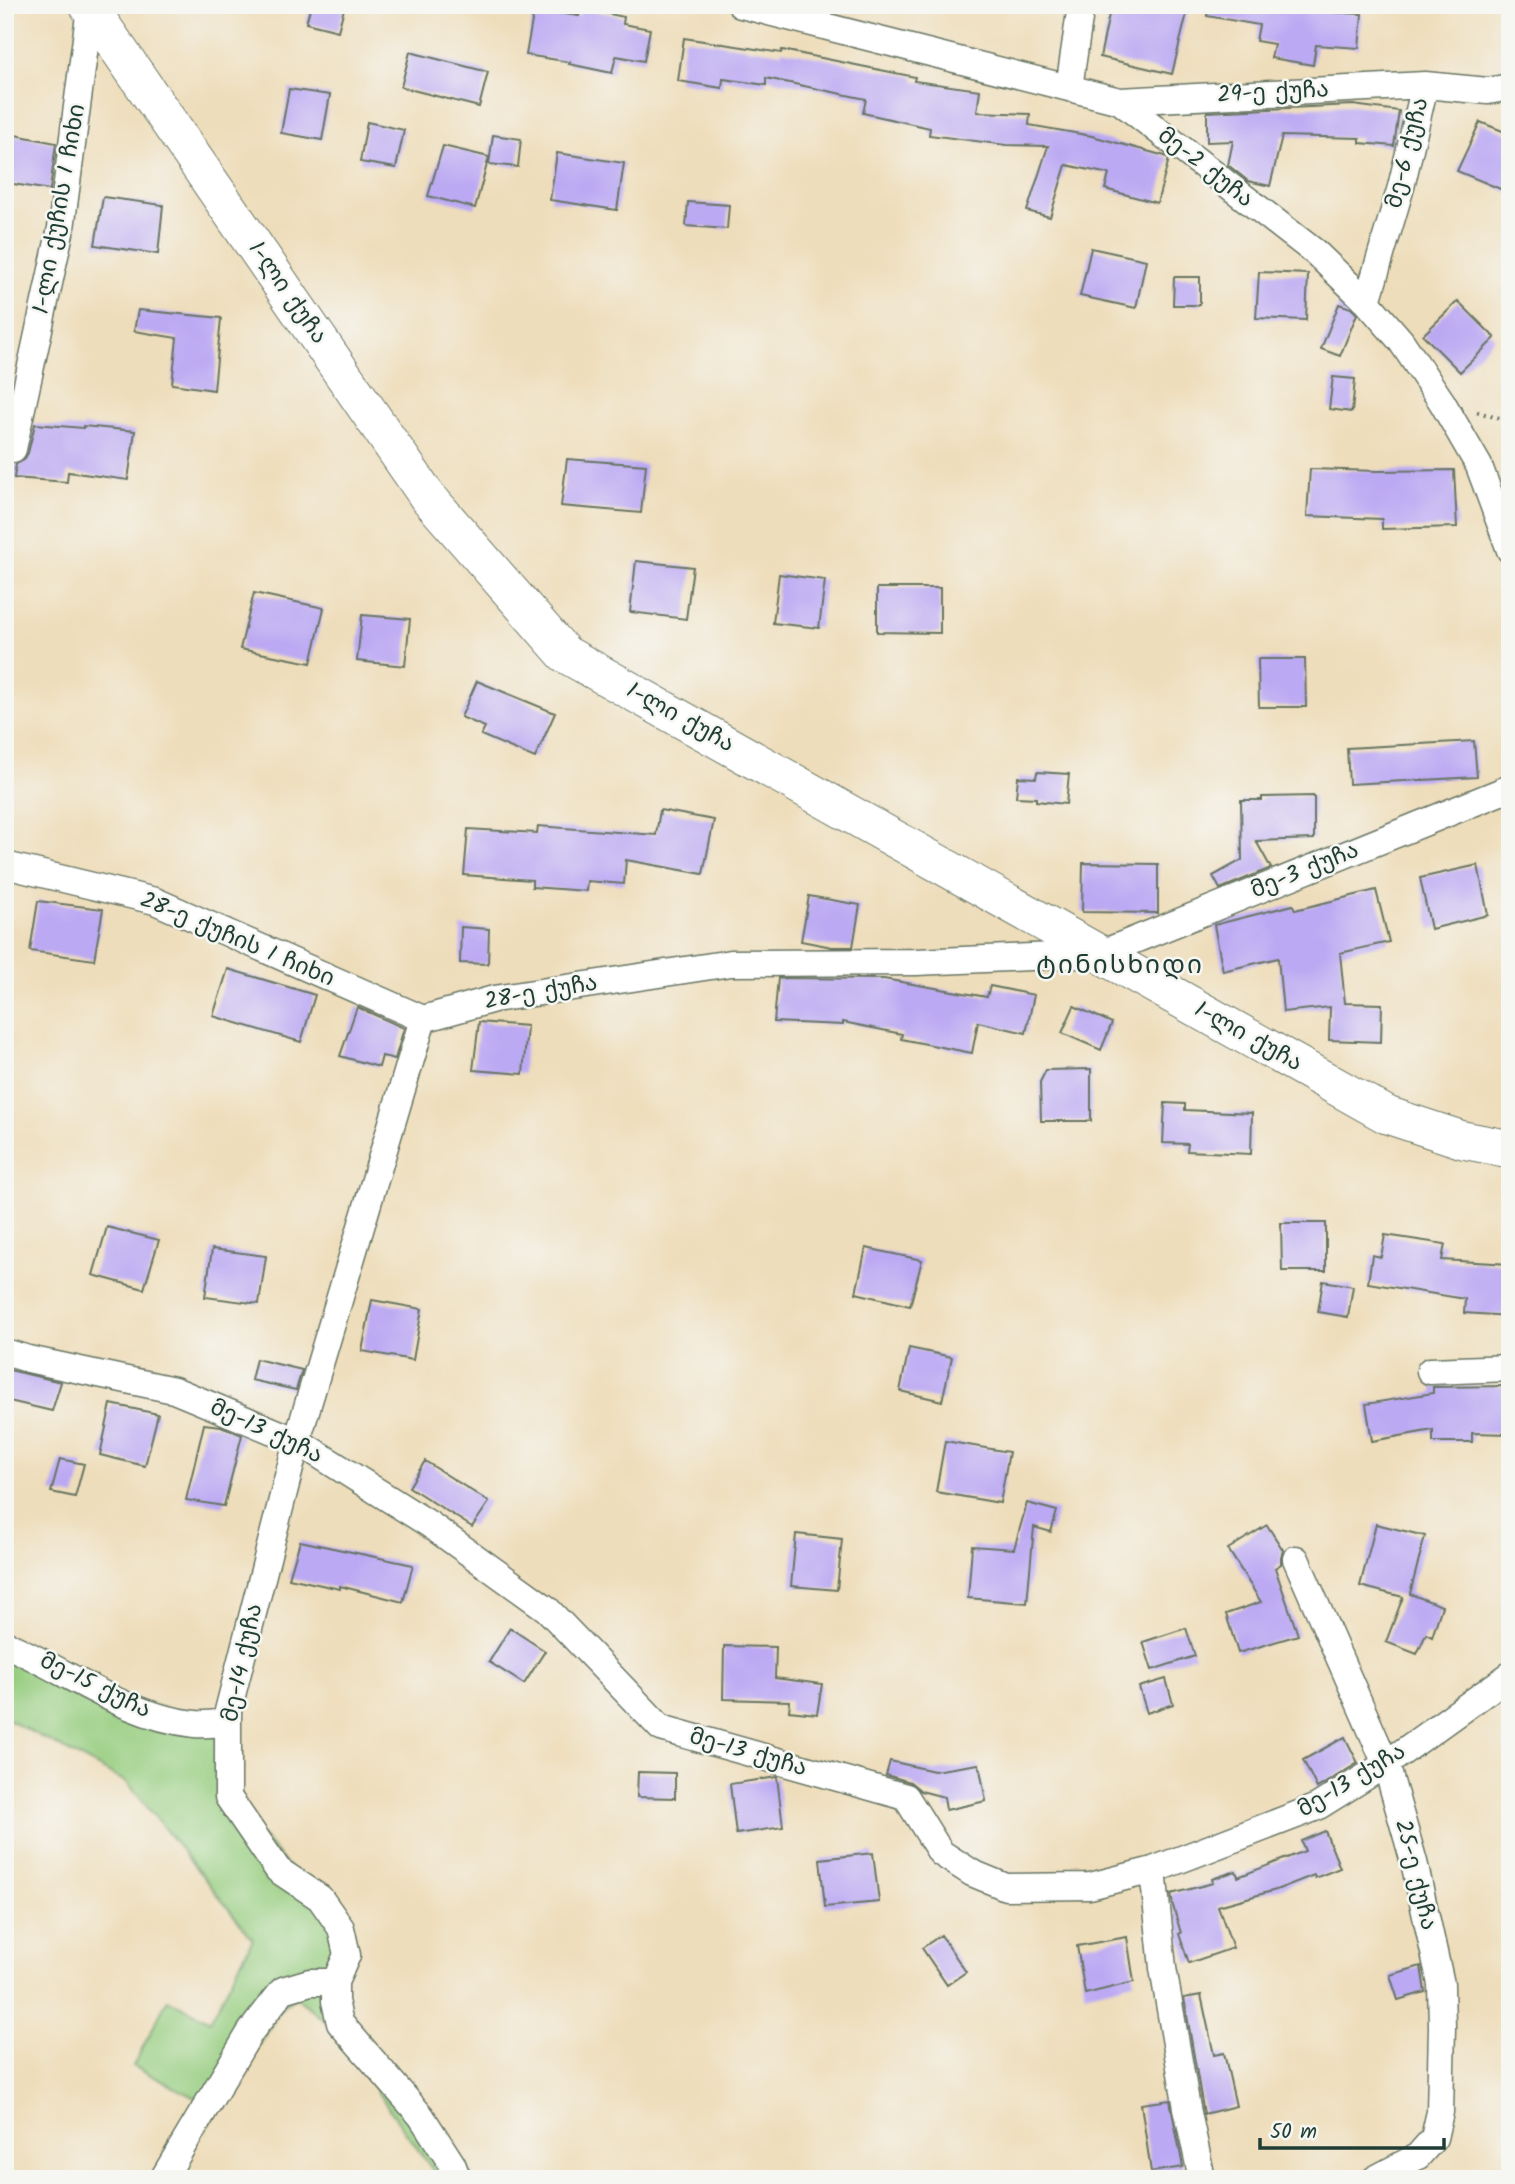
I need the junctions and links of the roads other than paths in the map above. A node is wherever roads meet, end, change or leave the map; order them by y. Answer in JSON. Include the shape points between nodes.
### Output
{"nodes":[{"id":1,"x":741,"y":5,"type":"edge"},
{"id":2,"x":1081,"y":5,"type":"edge"},
{"id":3,"x":89,"y":7,"type":"edge"},
{"id":4,"x":1425,"y":85,"type":"junction"},
{"id":5,"x":1069,"y":88,"type":"junction"},
{"id":6,"x":1502,"y":94,"type":"edge"},
{"id":7,"x":1120,"y":101,"type":"junction"},
{"id":8,"x":1367,"y":302,"type":"junction"},
{"id":9,"x":13,"y":449,"type":"dead end"},
{"id":10,"x":1510,"y":550,"type":"edge"},
{"id":11,"x":1510,"y":788,"type":"edge"},
{"id":12,"x":5,"y":865,"type":"edge"},
{"id":13,"x":1100,"y":954,"type":"junction"},
{"id":14,"x":423,"y":1019,"type":"junction"},
{"id":15,"x":1510,"y":1149,"type":"edge"},
{"id":16,"x":5,"y":1352,"type":"edge"},
{"id":17,"x":1510,"y":1368,"type":"edge"},
{"id":18,"x":1430,"y":1371,"type":"dead end"},
{"id":19,"x":296,"y":1441,"type":"junction"},
{"id":20,"x":1296,"y":1559,"type":"dead end"},
{"id":21,"x":5,"y":1644,"type":"edge"},
{"id":22,"x":1510,"y":1675,"type":"edge"},
{"id":23,"x":228,"y":1722,"type":"junction"},
{"id":24,"x":1385,"y":1764,"type":"junction"},
{"id":25,"x":1153,"y":1870,"type":"junction"},
{"id":26,"x":335,"y":1982,"type":"junction"},
{"id":27,"x":163,"y":2179,"type":"edge"},
{"id":28,"x":458,"y":2179,"type":"edge"},
{"id":29,"x":1202,"y":2179,"type":"edge"},
{"id":30,"x":1375,"y":2179,"type":"edge"}],
"edges":[{"from":1,"to":5,"type":"street","name":"მე-2 ქუჩა"},
{"from":2,"to":5,"type":"street"},
{"from":3,"to":9,"type":"street","name":"1-ლი ქუჩის I ჩიხი","via":[[61,228]]},
{"from":3,"to":13,"type":"main road","name":"1-ლი ქუჩა","via":[[427,496],[565,654]]},
{"from":4,"to":6,"type":"street","name":"მე-6 ქუჩა"},
{"from":4,"to":7,"type":"street","name":"29-ე ქუჩა"},
{"from":4,"to":8,"type":"street","name":"მე-6 ქუჩა"},
{"from":5,"to":7,"type":"street","name":"მე-2 ქუჩა"},
{"from":7,"to":8,"type":"street","name":"მე-2 ქუჩა","via":[[1316,253]]},
{"from":8,"to":10,"type":"street","name":"მე-2 ქუჩა","via":[[1401,341],[1479,466]]},
{"from":11,"to":13,"type":"street","name":"მე-3 ქუჩა"},
{"from":12,"to":14,"type":"street","name":"28-ე ქუჩის I ჩიხი","via":[[155,901]]},
{"from":13,"to":14,"type":"street","name":"28-ე ქუჩა","via":[[732,963],[494,999]]},
{"from":13,"to":15,"type":"main road","name":"1-ლი ქუჩა","via":[[1387,1115],[1463,1140]]},
{"from":14,"to":19,"type":"street"},
{"from":16,"to":19,"type":"street","name":"მე-13 ქუჩა","via":[[174,1390]]},
{"from":17,"to":18,"type":"street"},
{"from":19,"to":23,"type":"street","name":"მე-14 ქუჩა"},
{"from":19,"to":25,"type":"street","name":"მე-13 ქუჩა","via":[[429,1524],[547,1609],[661,1728],[906,1797],[941,1853],[1006,1887],[1090,1886]]},
{"from":20,"to":24,"type":"street","name":"25-ე ქუჩა"},
{"from":21,"to":23,"type":"street","name":"მე-15 ქუჩა","via":[[97,1693],[162,1719],[198,1725]]},
{"from":22,"to":24,"type":"street","name":"მე-13 ქუჩა"},
{"from":23,"to":26,"type":"street","name":"მე-14 ქუჩა","via":[[228,1797],[278,1870],[320,1898],[341,1928],[347,1955]]},
{"from":24,"to":25,"type":"street","name":"მე-13 ქუჩა","via":[[1317,1807]]},
{"from":24,"to":30,"type":"street","name":"25-ე ქუჩა","via":[[1414,1862],[1441,1984],[1442,2070],[1434,2137],[1418,2156]]},
{"from":25,"to":29,"type":"street","via":[[1163,1968]]},
{"from":26,"to":27,"type":"street","via":[[310,1982],[283,1990],[251,2031]]},
{"from":26,"to":28,"type":"street","name":"მე-14 ქუჩა","via":[[340,2023],[421,2116]]}]}
